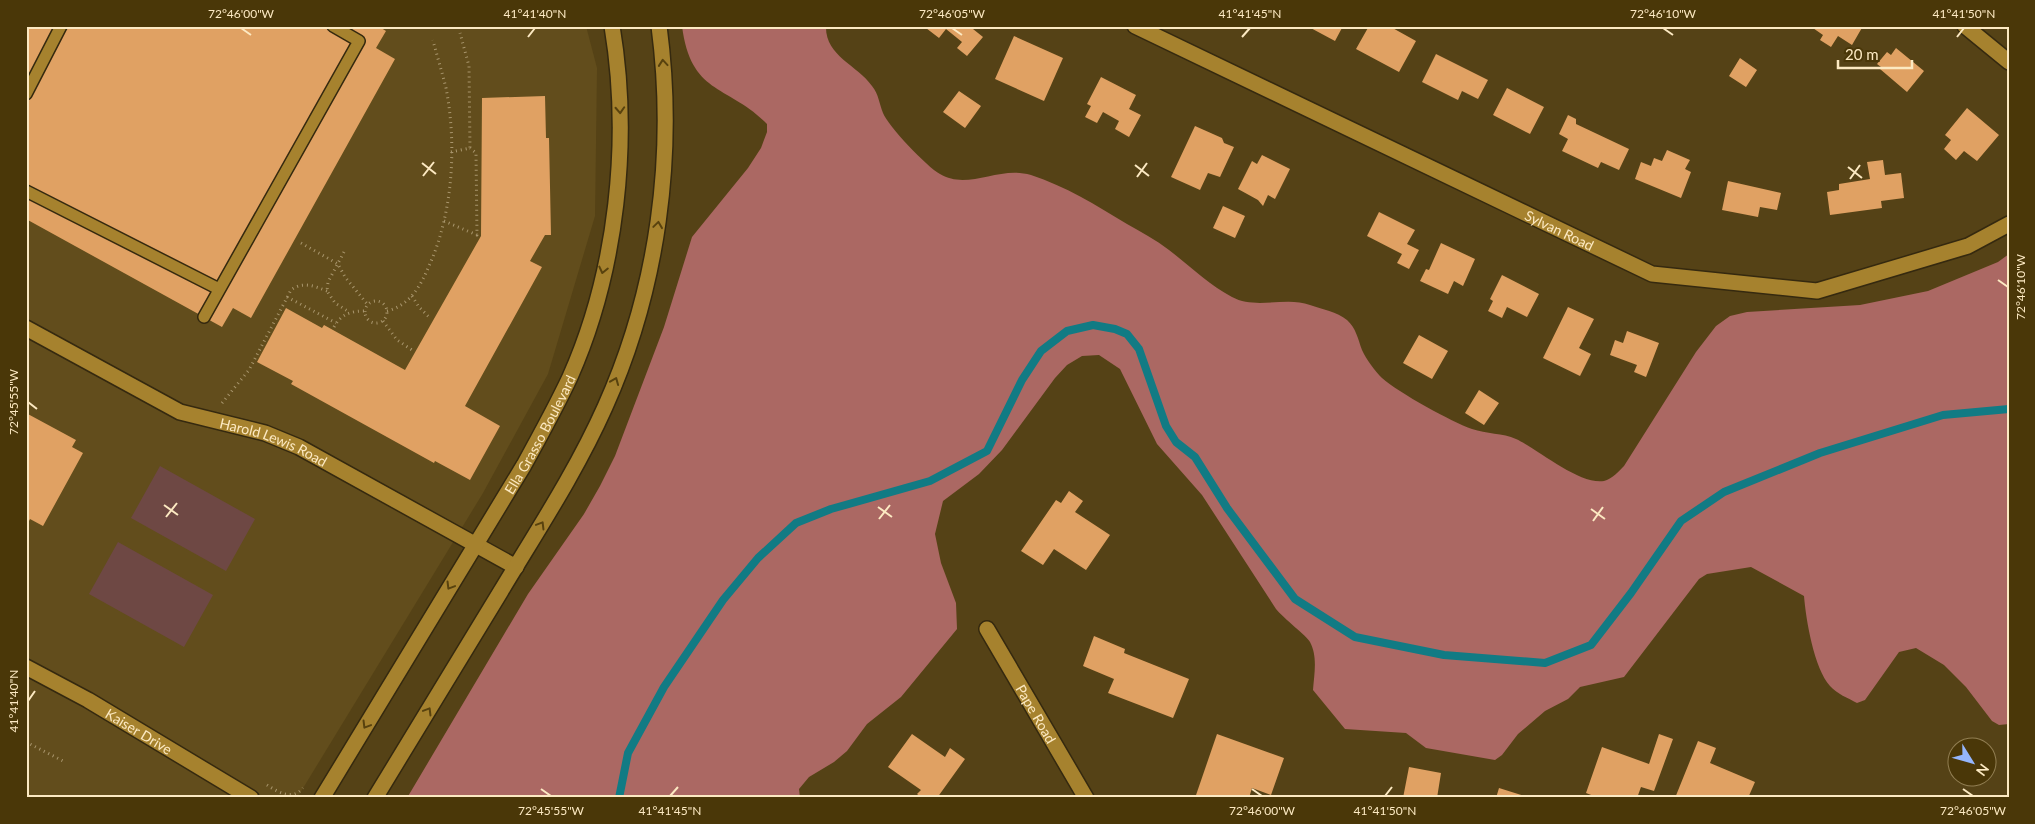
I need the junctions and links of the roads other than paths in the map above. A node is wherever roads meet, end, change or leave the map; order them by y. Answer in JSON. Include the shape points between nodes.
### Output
{"nodes":[{"id":1,"x":61,"y":26,"type":"edge"},
{"id":2,"x":333,"y":26,"type":"edge"},
{"id":3,"x":612,"y":26,"type":"edge"},
{"id":4,"x":658,"y":26,"type":"edge"},
{"id":5,"x":1135,"y":26,"type":"edge"},
{"id":6,"x":1965,"y":26,"type":"edge"},
{"id":7,"x":2009,"y":62,"type":"edge"},
{"id":8,"x":26,"y":94,"type":"edge"},
{"id":9,"x":26,"y":191,"type":"edge"},
{"id":10,"x":2009,"y":224,"type":"edge"},
{"id":11,"x":219,"y":289,"type":"junction"},
{"id":12,"x":204,"y":317,"type":"dead end"},
{"id":13,"x":26,"y":328,"type":"edge"},
{"id":14,"x":476,"y":545,"type":"junction"},
{"id":15,"x":516,"y":567,"type":"junction"},
{"id":16,"x":987,"y":629,"type":"dead end"},
{"id":17,"x":26,"y":667,"type":"edge"},
{"id":18,"x":251,"y":798,"type":"edge"},
{"id":19,"x":322,"y":798,"type":"edge"},
{"id":20,"x":376,"y":798,"type":"edge"},
{"id":21,"x":1086,"y":798,"type":"edge"}],
"edges":[{"from":1,"to":8,"type":"lane"},
{"from":2,"to":11,"type":"lane","via":[[359,41]]},
{"from":3,"to":14,"type":"street","name":"Ella Grasso Boulevard","one_way":true,"via":[[619,86],[620,162],[612,228],[592,314],[558,402]]},
{"from":15,"to":4,"type":"street","one_way":true,"via":[[597,424],[625,357],[643,300],[663,179],[665,100]]},
{"from":5,"to":10,"type":"street","name":"Sylvan Road","via":[[1652,274],[1817,290],[1968,246]]},
{"from":6,"to":7,"type":"street"},
{"from":9,"to":11,"type":"lane"},
{"from":11,"to":12,"type":"lane"},
{"from":13,"to":14,"type":"street","name":"Harold Lewis Road","via":[[180,412],[265,433],[299,447]]},
{"from":14,"to":15,"type":"street","name":"Harold Lewis Road"},
{"from":14,"to":19,"type":"street","name":"Ella Grasso Boulevard","one_way":true},
{"from":20,"to":15,"type":"street","one_way":true},
{"from":16,"to":21,"type":"street","name":"Pape Road"},
{"from":17,"to":18,"type":"street","name":"Kaiser Drive","via":[[88,700]]}]}
